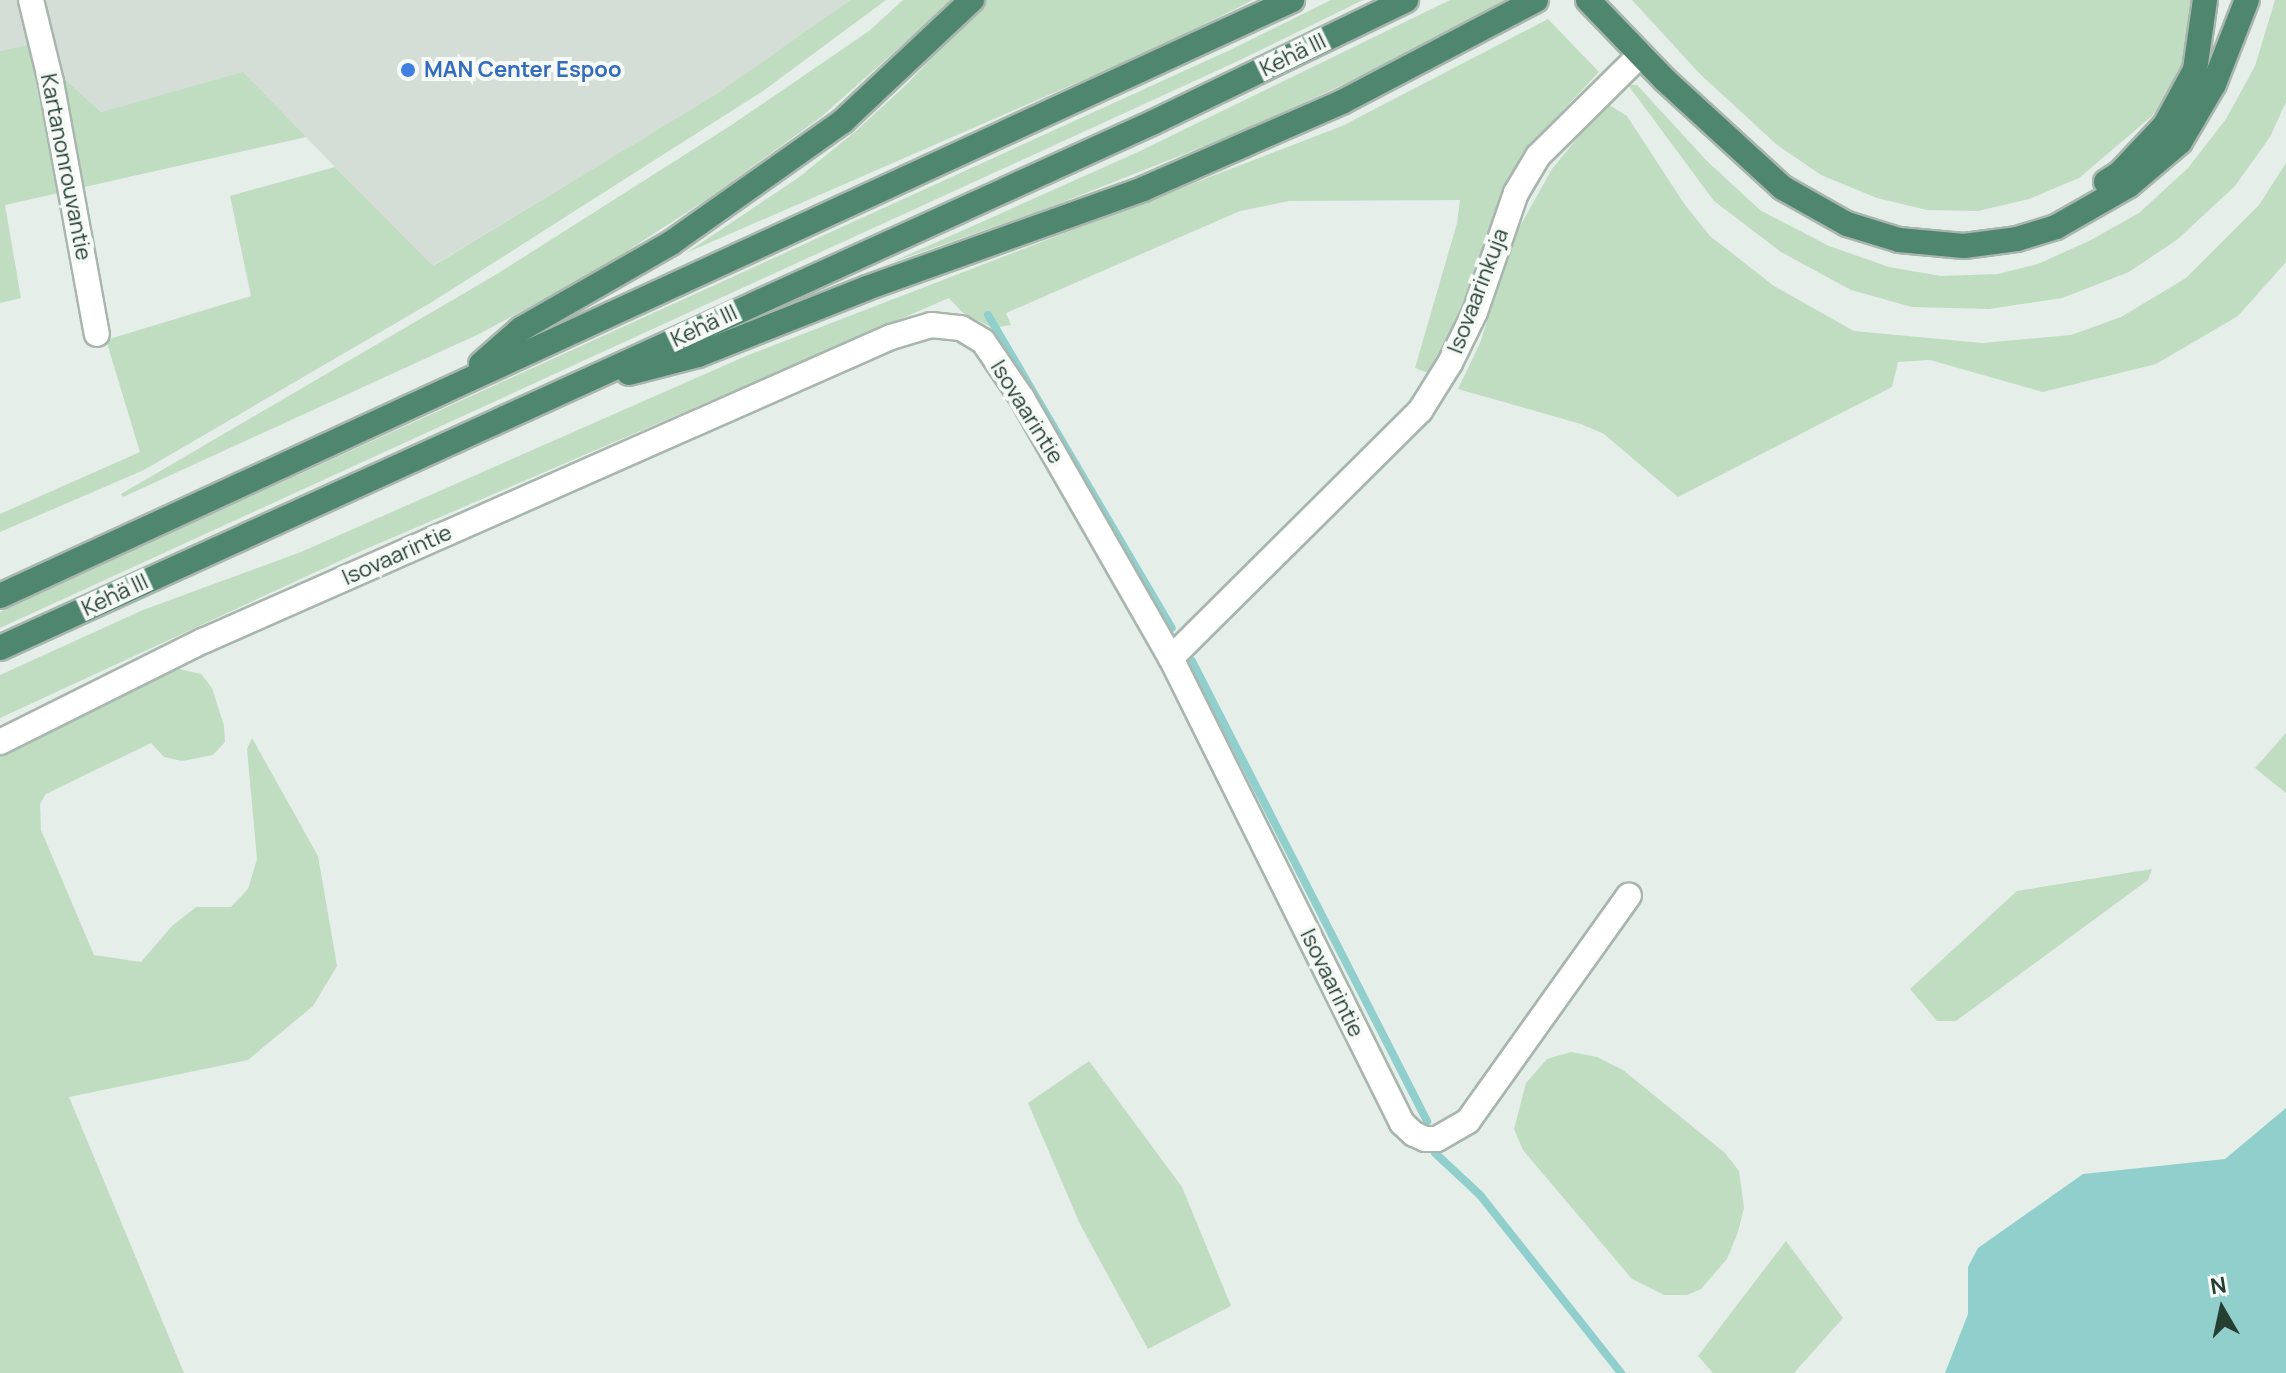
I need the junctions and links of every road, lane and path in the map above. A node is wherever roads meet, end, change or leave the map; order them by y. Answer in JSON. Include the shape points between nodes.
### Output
{"nodes":[{"id":1,"x":31,"y":0,"type":"edge"},
{"id":2,"x":972,"y":0,"type":"edge"},
{"id":3,"x":1292,"y":0,"type":"edge"},
{"id":4,"x":1406,"y":0,"type":"edge"},
{"id":5,"x":1536,"y":0,"type":"edge"},
{"id":6,"x":1588,"y":0,"type":"edge"},
{"id":7,"x":2205,"y":0,"type":"edge"},
{"id":8,"x":2247,"y":0,"type":"edge"},
{"id":9,"x":1640,"y":55,"type":"junction"},
{"id":10,"x":1665,"y":80,"type":"junction"},
{"id":11,"x":97,"y":334,"type":"dead end"},
{"id":12,"x":463,"y":380,"type":"junction"},
{"id":13,"x":569,"y":388,"type":"junction"},
{"id":14,"x":0,"y":596,"type":"edge"},
{"id":15,"x":0,"y":648,"type":"edge"},
{"id":16,"x":1171,"y":658,"type":"junction"},
{"id":17,"x":0,"y":742,"type":"edge"},
{"id":18,"x":1629,"y":895,"type":"dead end"}],
"edges":[{"from":1,"to":11,"type":"street","name":"Kartanonrouvantie"},
{"from":2,"to":12,"type":"highway","via":[[843,121],[671,243],[521,329]]},
{"from":3,"to":12,"type":"highway"},
{"from":4,"to":13,"type":"highway","name":"Kehä III","via":[[1154,122]]},
{"from":5,"to":13,"type":"highway","via":[[1342,102],[1143,189],[698,355]]},
{"from":6,"to":9,"type":"highway"},
{"from":7,"to":10,"type":"highway","via":[[2195,70],[2165,125],[2119,174],[2088,194],[2009,225],[1899,225],[1844,206],[1791,176]]},
{"from":8,"to":10,"type":"highway","via":[[2214,84],[2180,142],[2094,207],[2017,239],[1964,246],[1899,240],[1847,224],[1783,188]]},
{"from":9,"to":10,"type":"highway"},
{"from":9,"to":16,"type":"street","name":"Isovaarinkuja","via":[[1538,156],[1516,193],[1475,312],[1420,411]]},
{"from":12,"to":14,"type":"highway"},
{"from":13,"to":15,"type":"highway","name":"Kehä III"},
{"from":16,"to":17,"type":"street","name":"Isovaarintie","via":[[1022,398],[983,341],[961,328],[931,325],[891,337],[217,635]]},
{"from":16,"to":18,"type":"street","name":"Isovaarintie","via":[[1402,1123],[1414,1134],[1437,1139],[1468,1121]]}]}
